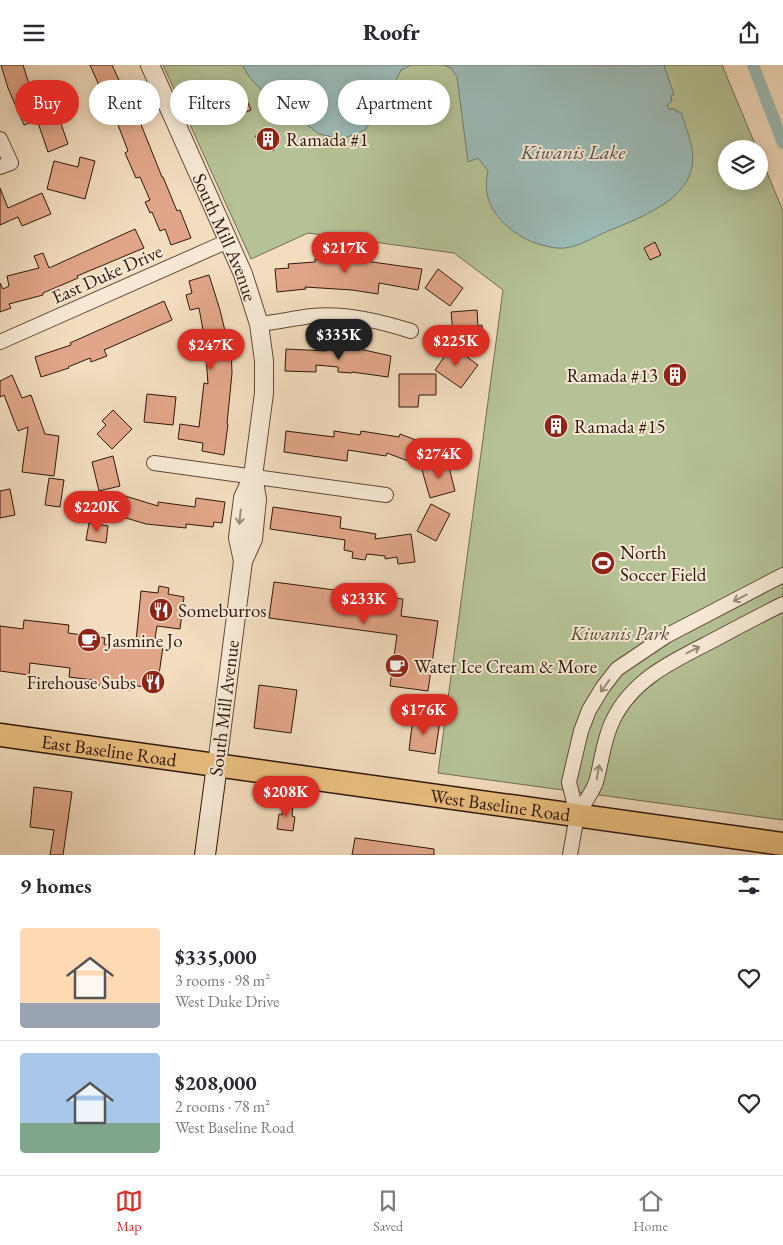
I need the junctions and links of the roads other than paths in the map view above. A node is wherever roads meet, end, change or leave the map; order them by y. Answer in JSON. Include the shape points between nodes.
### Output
{"nodes":[{"id":1,"x":150,"y":65,"type":"edge"},
{"id":2,"x":0,"y":139,"type":"edge"},
{"id":3,"x":5,"y":165,"type":"edge"},
{"id":4,"x":228,"y":241,"type":"junction"},
{"id":5,"x":259,"y":324,"type":"junction"},
{"id":6,"x":411,"y":331,"type":"dead end"},
{"id":7,"x":0,"y":342,"type":"edge"},
{"id":8,"x":154,"y":463,"type":"dead end"},
{"id":9,"x":253,"y":476,"type":"junction"},
{"id":10,"x":386,"y":495,"type":"dead end"},
{"id":11,"x":783,"y":575,"type":"edge"},
{"id":12,"x":783,"y":604,"type":"edge"},
{"id":13,"x":0,"y":735,"type":"edge"},
{"id":14,"x":217,"y":765,"type":"junction"},
{"id":15,"x":576,"y":815,"type":"junction"},
{"id":16,"x":783,"y":844,"type":"edge"},
{"id":17,"x":205,"y":855,"type":"edge"},
{"id":18,"x":570,"y":855,"type":"edge"}],
"edges":[{"from":1,"to":4,"type":"street","name":"South Mill Avenue"},
{"from":2,"to":3,"type":"street"},
{"from":4,"to":5,"type":"street","name":"South Mill Avenue","via":[[243,274]]},
{"from":4,"to":7,"type":"street","name":"East Duke Drive"},
{"from":5,"to":6,"type":"street","via":[[337,316],[372,320]]},
{"from":5,"to":9,"type":"street","name":"South Mill Avenue","via":[[264,393]]},
{"from":8,"to":9,"type":"street"},
{"from":9,"to":10,"type":"street"},
{"from":9,"to":14,"type":"street","name":"South Mill Avenue","via":[[258,496],[253,539],[243,561]]},
{"from":11,"to":15,"type":"street","one_way":true,"via":[[666,636],[617,669],[589,710],[581,731],[569,781]]},
{"from":15,"to":12,"type":"street","one_way":true,"via":[[596,784],[600,757],[612,721],[636,687],[679,658]]},
{"from":13,"to":14,"type":"main road","name":"East Baseline Road"},
{"from":14,"to":15,"type":"main road","name":"West Baseline Road"},
{"from":14,"to":17,"type":"main road","name":"South Mill Avenue"},
{"from":15,"to":16,"type":"main road","name":"West Baseline Road"},
{"from":15,"to":18,"type":"street"}]}
